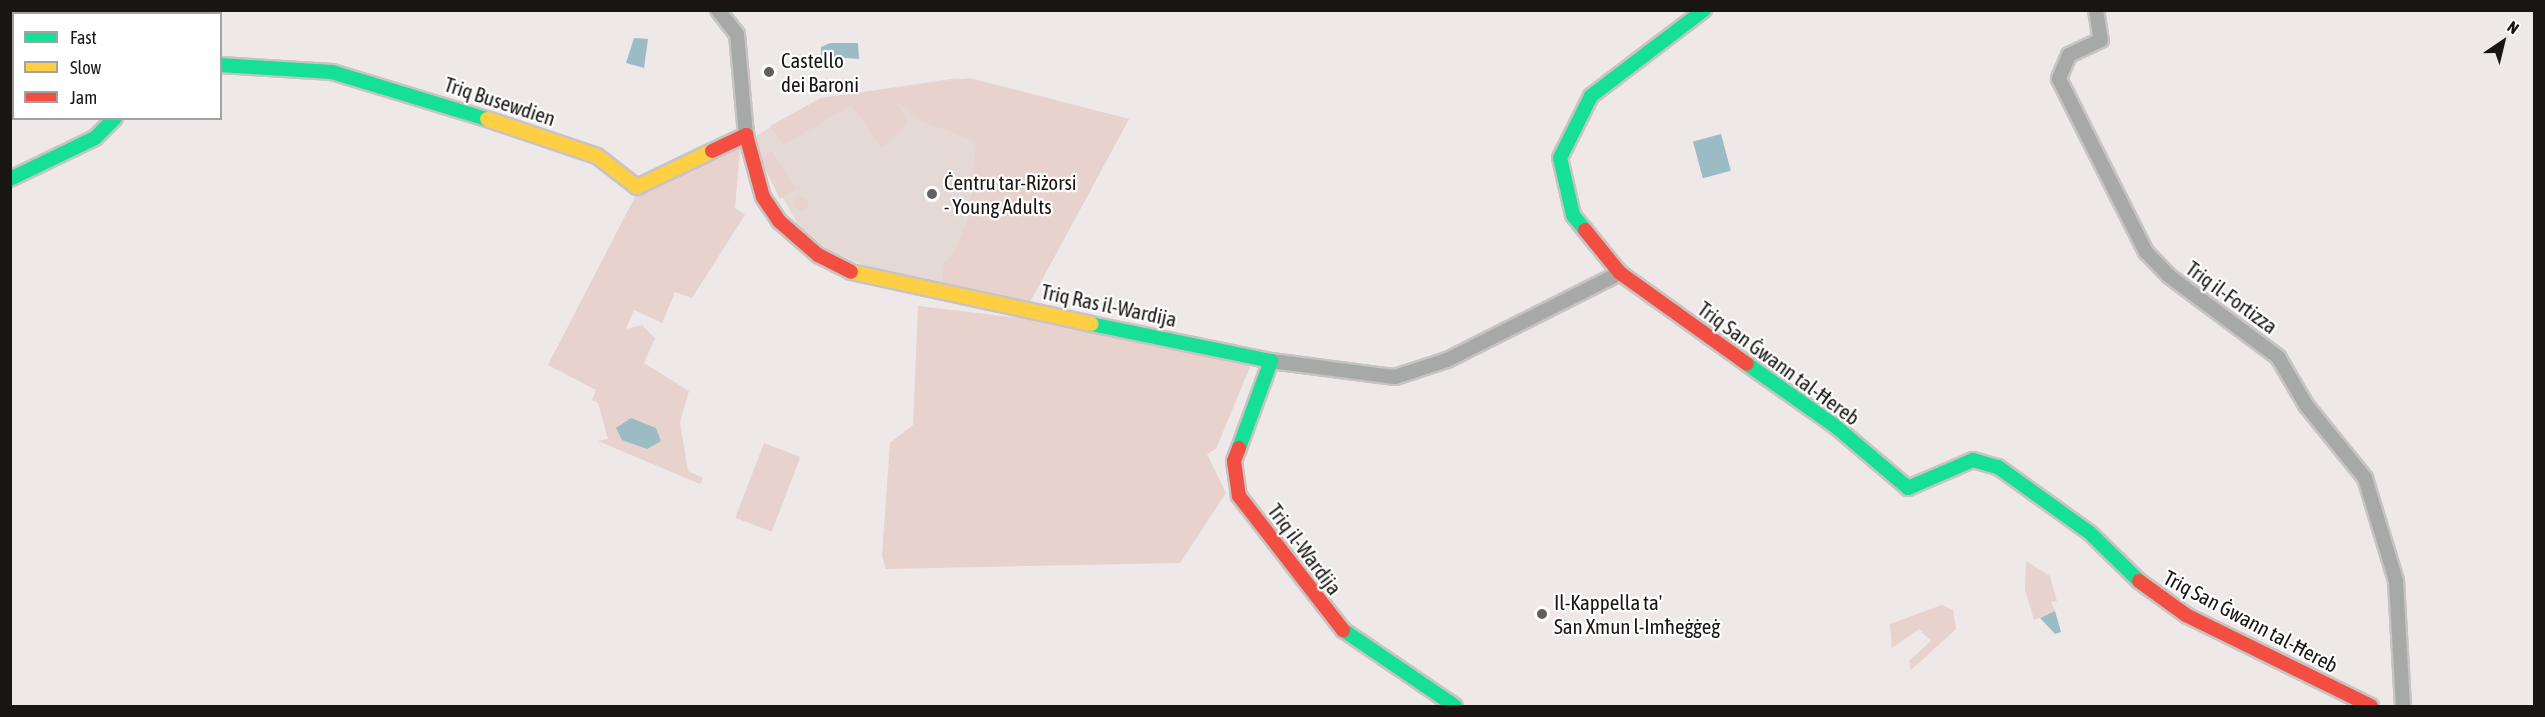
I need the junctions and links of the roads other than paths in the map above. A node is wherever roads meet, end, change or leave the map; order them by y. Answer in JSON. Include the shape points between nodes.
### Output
{"nodes":[{"id":1,"x":718,"y":10,"type":"edge"},
{"id":2,"x":1704,"y":10,"type":"edge"},
{"id":3,"x":2096,"y":10,"type":"edge"},
{"id":4,"x":222,"y":64,"type":"edge"},
{"id":5,"x":113,"y":120,"type":"edge"},
{"id":6,"x":746,"y":135,"type":"junction"},
{"id":7,"x":10,"y":179,"type":"edge"},
{"id":8,"x":1620,"y":273,"type":"junction"},
{"id":9,"x":1271,"y":361,"type":"junction"},
{"id":10,"x":1455,"y":706,"type":"edge"},
{"id":11,"x":2371,"y":706,"type":"edge"},
{"id":12,"x":2403,"y":706,"type":"edge"}],
"edges":[{"from":1,"to":6,"type":"street","name":"Triq Ras il-Wardija","via":[[737,34]]},
{"from":2,"to":8,"type":"street","name":"Triq San Ġwann tal-Ħereb","via":[[1591,96],[1560,158],[1573,215]]},
{"from":3,"to":12,"type":"street","name":"Triq il-Fortizza","via":[[2101,40],[2069,56],[2059,79],[2146,252],[2169,276],[2278,357],[2306,405],[2365,478],[2396,581]]},
{"from":4,"to":6,"type":"street","name":"Triq Busewdien","via":[[332,72],[392,87],[597,156],[637,187]]},
{"from":5,"to":7,"type":"street","via":[[95,138]]},
{"from":6,"to":9,"type":"street","name":"Triq Ras il-Wardija","via":[[763,197],[779,221],[818,255],[863,278]]},
{"from":8,"to":9,"type":"street","name":"Triq Ras il-Wardija","via":[[1447,360],[1395,377]]},
{"from":8,"to":11,"type":"street","name":"Triq San Ġwann tal-Ħereb","via":[[1835,426],[1894,481],[1908,488],[1973,460],[1998,467],[2090,533],[2157,597]]},
{"from":9,"to":10,"type":"street","name":"Triq il-Wardija","via":[[1234,461],[1239,496],[1350,639]]}]}
